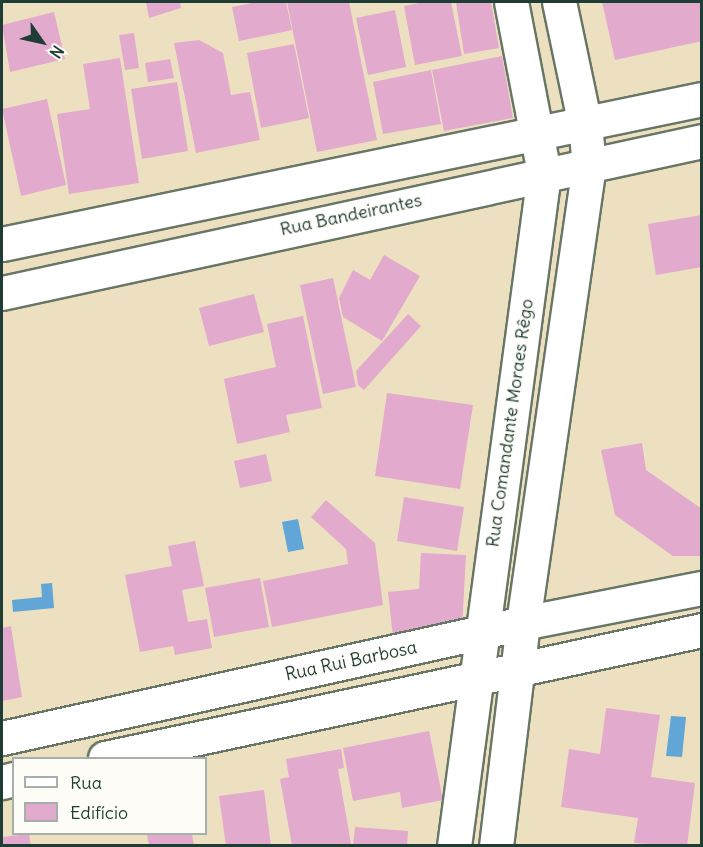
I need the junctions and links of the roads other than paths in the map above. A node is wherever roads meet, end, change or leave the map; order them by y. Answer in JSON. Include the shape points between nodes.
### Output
{"nodes":[{"id":1,"x":511,"y":2,"type":"edge"},
{"id":2,"x":559,"y":2,"type":"edge"},
{"id":3,"x":702,"y":99,"type":"edge"},
{"id":4,"x":585,"y":126,"type":"junction"},
{"id":5,"x":539,"y":134,"type":"junction"},
{"id":6,"x":702,"y":141,"type":"edge"},
{"id":7,"x":589,"y":165,"type":"junction"},
{"id":8,"x":351,"y":172,"type":"junction"},
{"id":9,"x":544,"y":173,"type":"junction"},
{"id":10,"x":233,"y":197,"type":"junction"},
{"id":11,"x":359,"y":214,"type":"junction"},
{"id":12,"x":241,"y":240,"type":"junction"},
{"id":13,"x":2,"y":244,"type":"edge"},
{"id":14,"x":2,"y":293,"type":"edge"},
{"id":15,"x":514,"y":396,"type":"junction"},
{"id":16,"x":555,"y":399,"type":"junction"},
{"id":17,"x":702,"y":588,"type":"edge"},
{"id":18,"x":523,"y":623,"type":"junction"},
{"id":19,"x":702,"y":630,"type":"edge"},
{"id":20,"x":482,"y":633,"type":"junction"},
{"id":21,"x":519,"y":667,"type":"junction"},
{"id":22,"x":476,"y":676,"type":"junction"},
{"id":23,"x":197,"y":695,"type":"junction"},
{"id":24,"x":206,"y":736,"type":"junction"},
{"id":25,"x":2,"y":738,"type":"edge"},
{"id":26,"x":114,"y":757,"type":"edge"},
{"id":27,"x":454,"y":846,"type":"edge"},
{"id":28,"x":496,"y":846,"type":"edge"}],
"edges":[{"from":1,"to":5,"type":"street","name":"Rua Comandante Moraes Rêgo"},
{"from":2,"to":4,"type":"street"},
{"from":3,"to":4,"type":"street"},
{"from":4,"to":5,"type":"street"},
{"from":4,"to":7,"type":"street"},
{"from":5,"to":8,"type":"street"},
{"from":5,"to":9,"type":"street","name":"Rua Comandante Moraes Rêgo"},
{"from":6,"to":7,"type":"street","name":"Rua Bandeirantes"},
{"from":7,"to":9,"type":"street","name":"Rua Bandeirantes"},
{"from":7,"to":16,"type":"street"},
{"from":8,"to":10,"type":"street"},
{"from":8,"to":11,"type":"street"},
{"from":9,"to":11,"type":"street","name":"Rua Bandeirantes"},
{"from":9,"to":15,"type":"street","name":"Rua Comandante Moraes Rêgo"},
{"from":10,"to":12,"type":"street"},
{"from":10,"to":13,"type":"street"},
{"from":11,"to":12,"type":"street","name":"Rua Bandeirantes"},
{"from":12,"to":14,"type":"street","name":"Rua Bandeirantes"},
{"from":15,"to":16,"type":"street"},
{"from":15,"to":20,"type":"street","name":"Rua Comandante Moraes Rêgo"},
{"from":16,"to":18,"type":"street"},
{"from":17,"to":18,"type":"street","name":"Rua Rui Barbosa"},
{"from":18,"to":20,"type":"street","name":"Rua Rui Barbosa"},
{"from":18,"to":21,"type":"street"},
{"from":19,"to":21,"type":"street"},
{"from":20,"to":22,"type":"street","name":"Rua Comandante Moraes Rêgo"},
{"from":20,"to":23,"type":"street","name":"Rua Rui Barbosa"},
{"from":21,"to":22,"type":"street"},
{"from":21,"to":28,"type":"street"},
{"from":22,"to":24,"type":"street"},
{"from":22,"to":27,"type":"street","name":"Rua Comandante Moraes Rêgo"},
{"from":23,"to":24,"type":"street"},
{"from":23,"to":25,"type":"street","name":"Rua Rui Barbosa"},
{"from":24,"to":26,"type":"street"}]}
